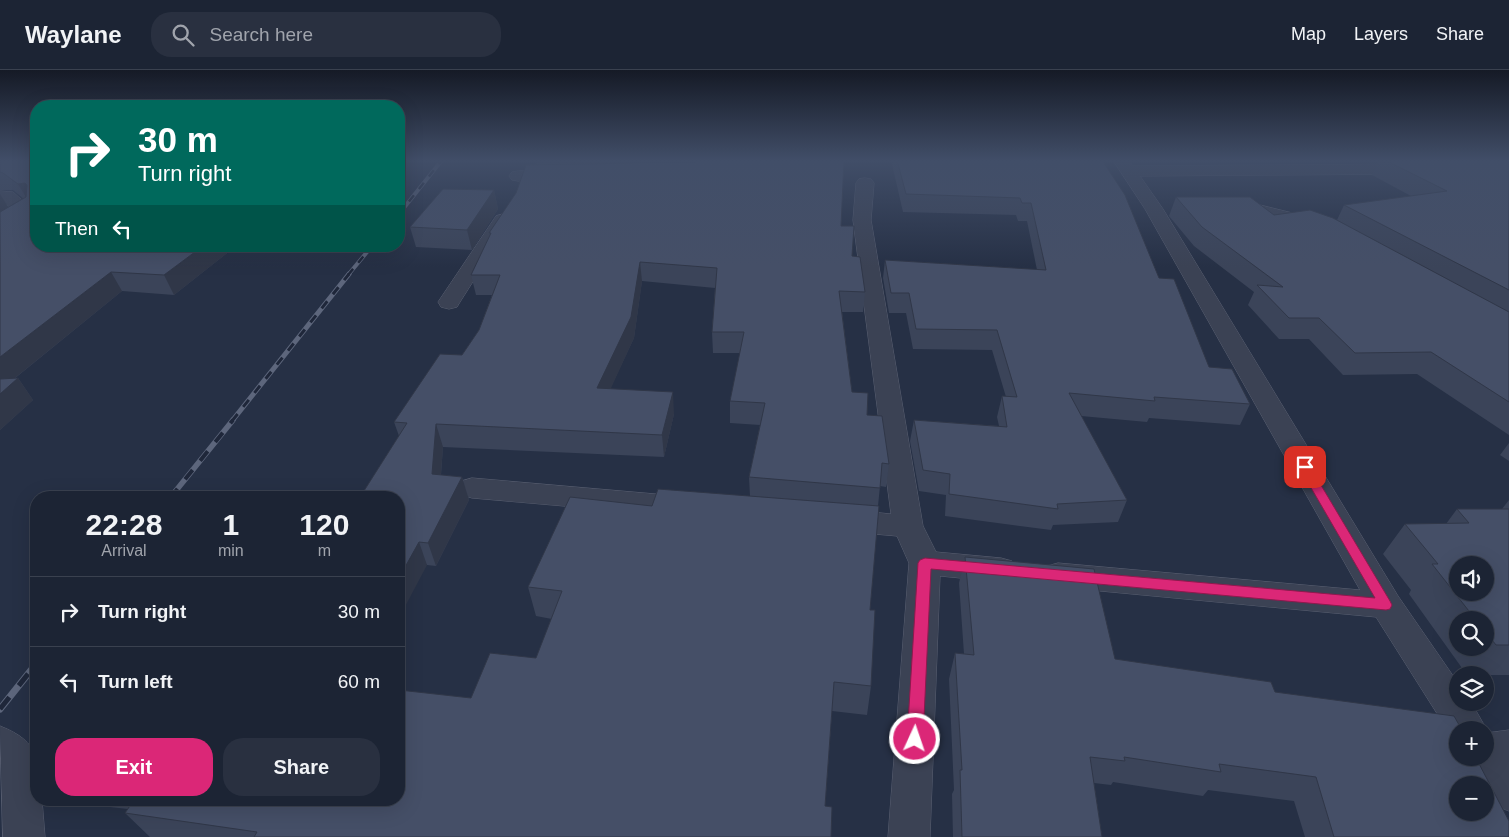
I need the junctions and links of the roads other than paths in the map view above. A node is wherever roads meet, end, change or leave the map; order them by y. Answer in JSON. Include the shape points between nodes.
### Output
{"nodes":[{"id":1,"x":0,"y":196,"type":"edge"},
{"id":2,"x":514,"y":196,"type":"edge"},
{"id":3,"x":865,"y":196,"type":"edge"},
{"id":4,"x":1152,"y":196,"type":"edge"},
{"id":5,"x":1219,"y":209,"type":"edge"},
{"id":6,"x":30,"y":210,"type":"edge"},
{"id":7,"x":8,"y":222,"type":"edge"},
{"id":8,"x":1332,"y":231,"type":"edge"},
{"id":9,"x":450,"y":302,"type":"dead end"},
{"id":10,"x":472,"y":488,"type":"dead end"},
{"id":11,"x":720,"y":510,"type":"edge"},
{"id":12,"x":809,"y":518,"type":"edge"},
{"id":13,"x":908,"y":526,"type":"junction"},
{"id":14,"x":925,"y":563,"type":"junction"},
{"id":15,"x":1386,"y":605,"type":"junction"},
{"id":16,"x":1462,"y":721,"type":"edge"},
{"id":17,"x":0,"y":744,"type":"edge"},
{"id":18,"x":1509,"y":748,"type":"edge"},
{"id":19,"x":1494,"y":750,"type":"edge"},
{"id":20,"x":1492,"y":766,"type":"edge"},
{"id":21,"x":1509,"y":792,"type":"edge"},
{"id":22,"x":24,"y":837,"type":"edge"},
{"id":23,"x":909,"y":837,"type":"edge"}],
"edges":[{"from":1,"to":6,"type":"street","via":[[7,196]]},
{"from":2,"to":9,"type":"street"},
{"from":3,"to":13,"type":"street","via":[[862,220]]},
{"from":4,"to":15,"type":"street","via":[[1163,209]]},
{"from":5,"to":8,"type":"street","via":[[1256,209]]},
{"from":6,"to":7,"type":"street"},
{"from":10,"to":11,"type":"street"},
{"from":12,"to":13,"type":"street"},
{"from":13,"to":14,"type":"street"},
{"from":14,"to":15,"type":"street"},
{"from":14,"to":23,"type":"street"},
{"from":15,"to":16,"type":"street"},
{"from":17,"to":22,"type":"street","via":[[19,761]]},
{"from":18,"to":19,"type":"street"},
{"from":20,"to":21,"type":"street"}]}
